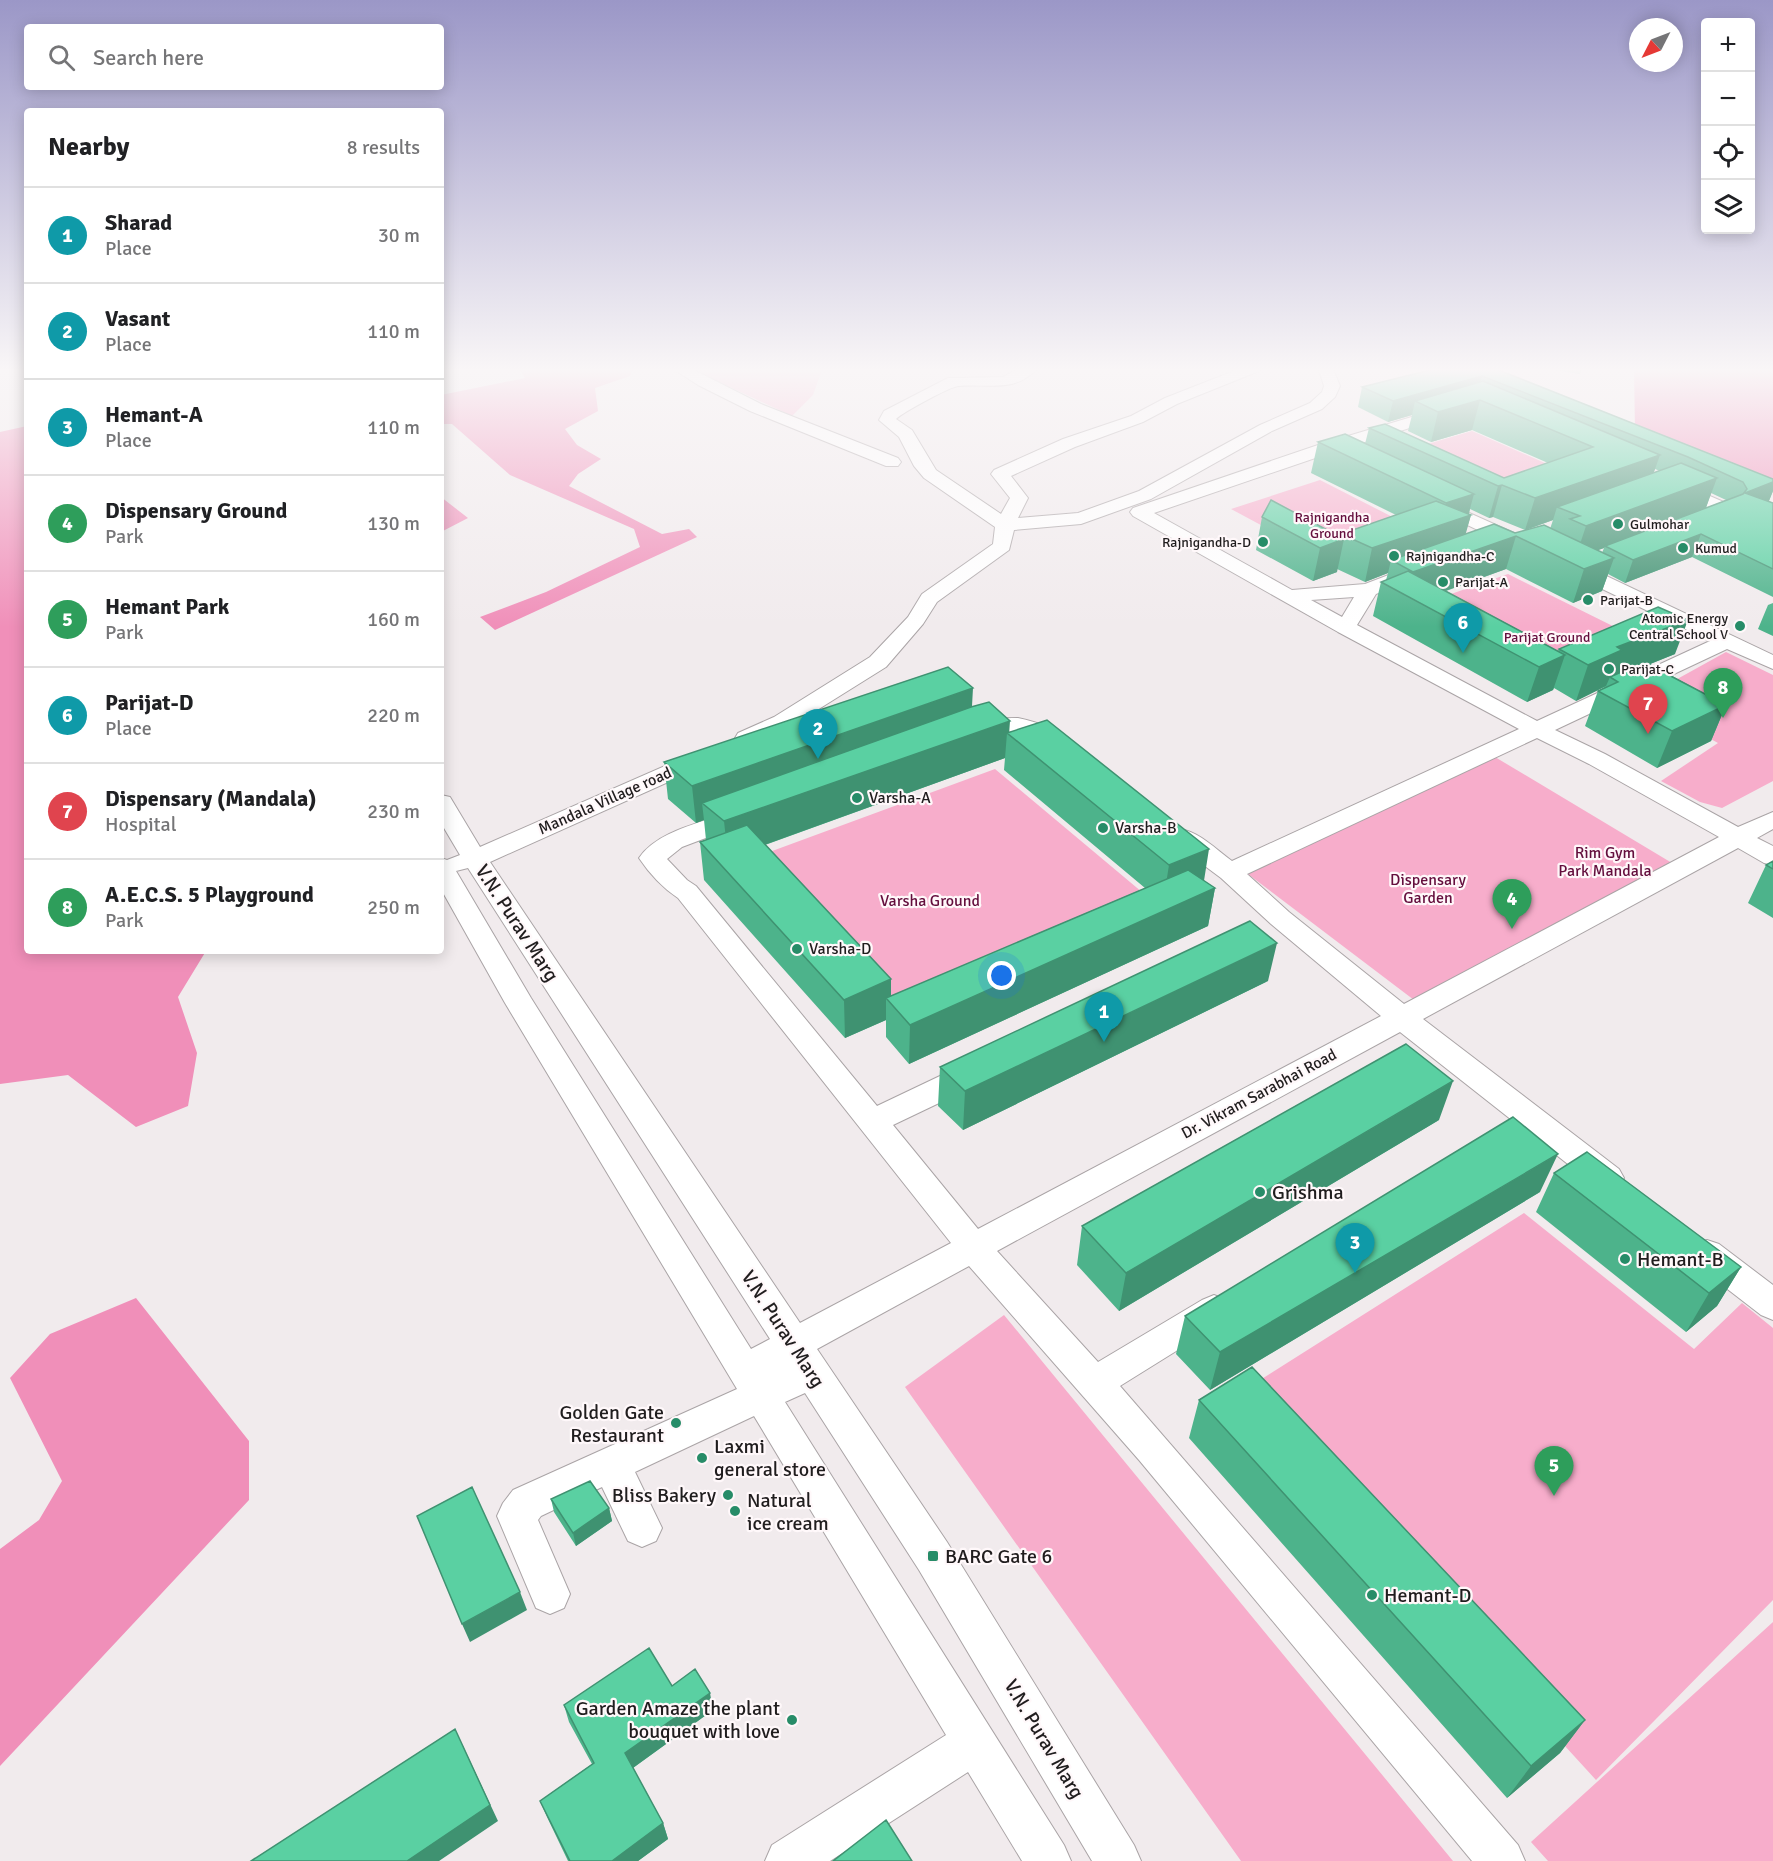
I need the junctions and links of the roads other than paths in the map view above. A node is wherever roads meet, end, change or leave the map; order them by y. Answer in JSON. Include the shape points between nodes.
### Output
{"nodes":[{"id":1,"x":872,"y":454,"type":"edge"},
{"id":2,"x":917,"y":454,"type":"edge"},
{"id":3,"x":1045,"y":454,"type":"edge"},
{"id":4,"x":1224,"y":454,"type":"edge"},
{"id":5,"x":1310,"y":454,"type":"edge"},
{"id":6,"x":1334,"y":454,"type":"edge"},
{"id":7,"x":1345,"y":459,"type":"edge"},
{"id":8,"x":892,"y":462,"type":"dead end"},
{"id":9,"x":1666,"y":485,"type":"edge"},
{"id":10,"x":1417,"y":494,"type":"edge"},
{"id":11,"x":1005,"y":525,"type":"junction"},
{"id":12,"x":1683,"y":526,"type":"edge"},
{"id":13,"x":1510,"y":538,"type":"junction"},
{"id":14,"x":1534,"y":542,"type":"edge"},
{"id":15,"x":1490,"y":545,"type":"edge"},
{"id":16,"x":1553,"y":558,"type":"edge"},
{"id":17,"x":1596,"y":560,"type":"edge"},
{"id":18,"x":1429,"y":566,"type":"edge"},
{"id":19,"x":1575,"y":568,"type":"junction"},
{"id":20,"x":1368,"y":590,"type":"junction"},
{"id":21,"x":1288,"y":596,"type":"junction"},
{"id":22,"x":1345,"y":627,"type":"junction"},
{"id":23,"x":1727,"y":641,"type":"junction"},
{"id":24,"x":1773,"y":663,"type":"edge"},
{"id":25,"x":1536,"y":729,"type":"junction"},
{"id":26,"x":950,"y":740,"type":"edge"},
{"id":27,"x":1078,"y":760,"type":"edge"},
{"id":28,"x":762,"y":809,"type":"edge"},
{"id":29,"x":1154,"y":816,"type":"edge"},
{"id":30,"x":444,"y":818,"type":"edge"},
{"id":31,"x":1773,"y":819,"type":"edge"},
{"id":32,"x":1737,"y":837,"type":"junction"},
{"id":33,"x":1773,"y":857,"type":"edge"},
{"id":34,"x":453,"y":864,"type":"edge"},
{"id":35,"x":1230,"y":872,"type":"junction"},
{"id":36,"x":1289,"y":924,"type":"junction"},
{"id":37,"x":1257,"y":940,"type":"edge"},
{"id":38,"x":1402,"y":1018,"type":"junction"},
{"id":39,"x":1001,"y":1061,"type":"edge"},
{"id":40,"x":1530,"y":1117,"type":"junction"},
{"id":41,"x":873,"y":1121,"type":"junction"},
{"id":42,"x":1501,"y":1135,"type":"edge"},
{"id":43,"x":1632,"y":1197,"type":"edge"},
{"id":44,"x":1687,"y":1239,"type":"edge"},
{"id":45,"x":973,"y":1247,"type":"junction"},
{"id":46,"x":1236,"y":1297,"type":"edge"},
{"id":47,"x":1773,"y":1305,"type":"edge"},
{"id":48,"x":802,"y":1358,"type":"junction"},
{"id":49,"x":753,"y":1382,"type":"junction"},
{"id":50,"x":1094,"y":1383,"type":"junction"},
{"id":51,"x":611,"y":1464,"type":"junction"},
{"id":52,"x":642,"y":1528,"type":"dead end"},
{"id":53,"x":550,"y":1594,"type":"dead end"},
{"id":54,"x":976,"y":1742,"type":"junction"},
{"id":55,"x":788,"y":1861,"type":"edge"},
{"id":56,"x":1048,"y":1861,"type":"edge"},
{"id":57,"x":1118,"y":1861,"type":"edge"},
{"id":58,"x":1502,"y":1861,"type":"edge"}],
"edges":[{"from":1,"to":8,"type":"street"},
{"from":2,"to":11,"type":"street","via":[[930,474]]},
{"from":3,"to":11,"type":"street","name":"Mandala Village road","via":[[1000,474],[1019,498]]},
{"from":4,"to":11,"type":"street","via":[[1153,492],[1081,518]]},
{"from":5,"to":21,"type":"street","via":[[1140,512]]},
{"from":6,"to":7,"type":"street"},
{"from":9,"to":12,"type":"street","via":[[1727,510]]},
{"from":10,"to":13,"type":"street"},
{"from":11,"to":34,"type":"street","name":"Mandala Village road","via":[[1002,546],[929,598],[916,620],[878,662],[782,722]]},
{"from":13,"to":14,"type":"street"},
{"from":13,"to":15,"type":"street"},
{"from":16,"to":19,"type":"street"},
{"from":17,"to":19,"type":"street"},
{"from":18,"to":20,"type":"street"},
{"from":19,"to":23,"type":"street"},
{"from":20,"to":21,"type":"street"},
{"from":20,"to":22,"type":"street"},
{"from":21,"to":22,"type":"street"},
{"from":22,"to":25,"type":"street"},
{"from":23,"to":24,"type":"street"},
{"from":23,"to":25,"type":"street"},
{"from":25,"to":32,"type":"street"},
{"from":25,"to":35,"type":"street"},
{"from":26,"to":27,"type":"street","via":[[1011,723],[1042,733]]},
{"from":28,"to":41,"type":"street","via":[[673,842],[652,858],[687,892]]},
{"from":29,"to":35,"type":"street"},
{"from":30,"to":34,"type":"street","name":"V.N. Purav Marg"},
{"from":31,"to":32,"type":"street","name":"Dr. Vikram Sarabhai Road"},
{"from":32,"to":33,"type":"street"},
{"from":32,"to":38,"type":"street","name":"Dr. Vikram Sarabhai Road"},
{"from":34,"to":48,"type":"street","name":"V.N. Purav Marg"},
{"from":34,"to":49,"type":"street","name":"V.N. Purav Marg","via":[[519,1003]]},
{"from":35,"to":36,"type":"street"},
{"from":36,"to":37,"type":"street"},
{"from":36,"to":38,"type":"street"},
{"from":38,"to":40,"type":"street"},
{"from":38,"to":45,"type":"street","name":"Dr. Vikram Sarabhai Road"},
{"from":39,"to":41,"type":"street"},
{"from":40,"to":42,"type":"street"},
{"from":40,"to":43,"type":"street"},
{"from":41,"to":45,"type":"street"},
{"from":44,"to":47,"type":"street"},
{"from":45,"to":48,"type":"street","name":"Dr. Vikram Sarabhai Road"},
{"from":45,"to":50,"type":"street"},
{"from":46,"to":50,"type":"street"},
{"from":48,"to":49,"type":"street","name":"Dr. Vikram Sarabhai Road"},
{"from":48,"to":57,"type":"street","name":"V.N. Purav Marg","via":[[933,1556]]},
{"from":49,"to":51,"type":"street","name":"Dr. Vikram Sarabhai Road"},
{"from":49,"to":54,"type":"street","name":"V.N. Purav Marg"},
{"from":50,"to":58,"type":"street"},
{"from":51,"to":52,"type":"street"},
{"from":51,"to":53,"type":"street","name":"Dr. Vikram Sarabhai Road","via":[[527,1503],[517,1516]]},
{"from":54,"to":55,"type":"street"},
{"from":54,"to":56,"type":"street","name":"V.N. Purav Marg"}]}
